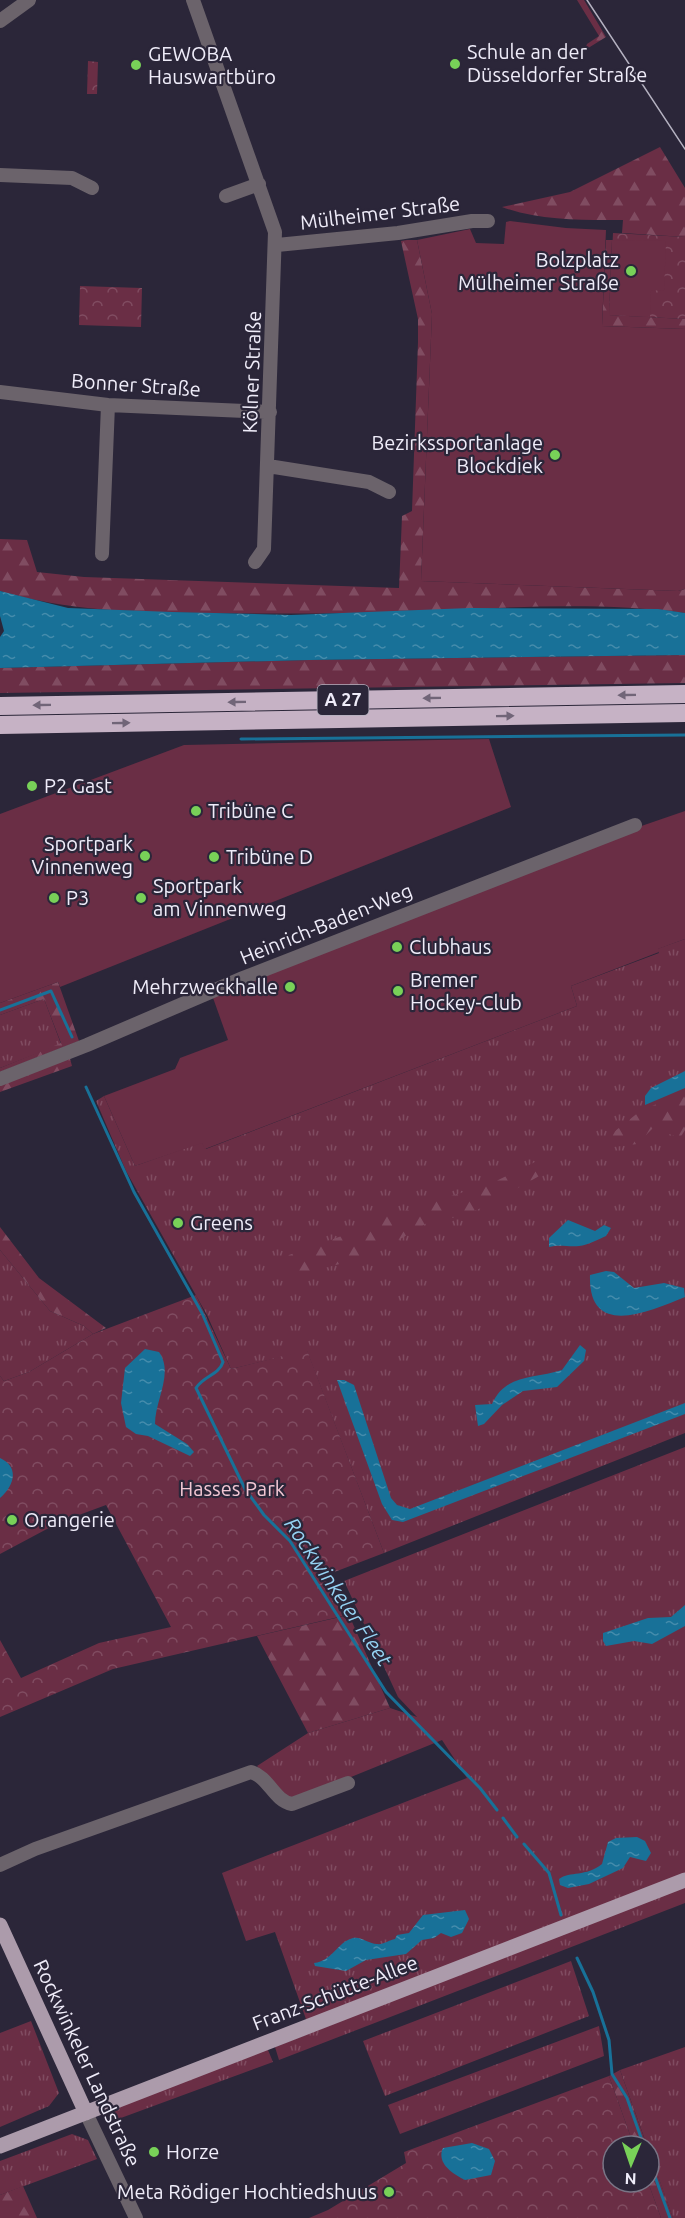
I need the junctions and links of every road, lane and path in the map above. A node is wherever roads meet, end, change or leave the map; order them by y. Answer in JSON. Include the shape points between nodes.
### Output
{"nodes":[{"id":1,"x":29,"y":0,"type":"edge"},
{"id":2,"x":193,"y":0,"type":"edge"},
{"id":3,"x":0,"y":21,"type":"edge"},
{"id":4,"x":0,"y":175,"type":"edge"},
{"id":5,"x":259,"y":184,"type":"junction"},
{"id":6,"x":92,"y":189,"type":"dead end"},
{"id":7,"x":226,"y":196,"type":"dead end"},
{"id":8,"x":488,"y":221,"type":"dead end"},
{"id":9,"x":277,"y":245,"type":"junction"},
{"id":10,"x":0,"y":392,"type":"edge"},
{"id":11,"x":108,"y":405,"type":"junction"},
{"id":12,"x":270,"y":412,"type":"junction"},
{"id":13,"x":268,"y":466,"type":"junction"},
{"id":14,"x":389,"y":492,"type":"dead end"},
{"id":15,"x":102,"y":554,"type":"dead end"},
{"id":16,"x":255,"y":562,"type":"dead end"},
{"id":17,"x":685,"y":694,"type":"edge"},
{"id":18,"x":0,"y":706,"type":"edge"},
{"id":19,"x":685,"y":713,"type":"edge"},
{"id":20,"x":0,"y":725,"type":"edge"},
{"id":21,"x":635,"y":825,"type":"dead end"},
{"id":22,"x":0,"y":1079,"type":"edge"},
{"id":23,"x":348,"y":1783,"type":"dead end"},
{"id":24,"x":0,"y":1865,"type":"edge"},
{"id":25,"x":685,"y":1880,"type":"edge"},
{"id":26,"x":0,"y":1924,"type":"edge"},
{"id":27,"x":86,"y":2112,"type":"junction"},
{"id":28,"x":0,"y":2146,"type":"edge"},
{"id":29,"x":136,"y":2218,"type":"edge"}],
"edges":[{"from":1,"to":3,"type":"street"},
{"from":2,"to":5,"type":"street","name":"Kölner Straße"},
{"from":4,"to":6,"type":"street","via":[[72,178]]},
{"from":5,"to":7,"type":"street"},
{"from":5,"to":9,"type":"street","name":"Kölner Straße"},
{"from":8,"to":9,"type":"street","name":"Mülheimer Straße"},
{"from":9,"to":12,"type":"street","name":"Kölner Straße"},
{"from":10,"to":11,"type":"street","name":"Bonner Straße"},
{"from":11,"to":12,"type":"street","name":"Bonner Straße"},
{"from":11,"to":15,"type":"street"},
{"from":12,"to":13,"type":"street","name":"Kölner Straße"},
{"from":13,"to":14,"type":"street","via":[[369,482]]},
{"from":13,"to":16,"type":"street","name":"Kölner Straße","via":[[264,549]]},
{"from":17,"to":18,"type":"highway","number":"A 27","one_way":true},
{"from":20,"to":19,"type":"highway","number":"A 27","one_way":true},
{"from":21,"to":22,"type":"street","name":"Heinrich-Baden-Weg","via":[[243,978]]},
{"from":23,"to":24,"type":"street","via":[[292,1804],[285,1803],[259,1774],[251,1772]]},
{"from":25,"to":27,"type":"main road","name":"Franz-Schütte-Allee"},
{"from":26,"to":27,"type":"main road","name":"Rockwinkeler Landstraße"},
{"from":27,"to":28,"type":"main road","name":"Franz-Schütte-Allee"},
{"from":27,"to":29,"type":"street","name":"Rockwinkeler Landstraße"}]}
